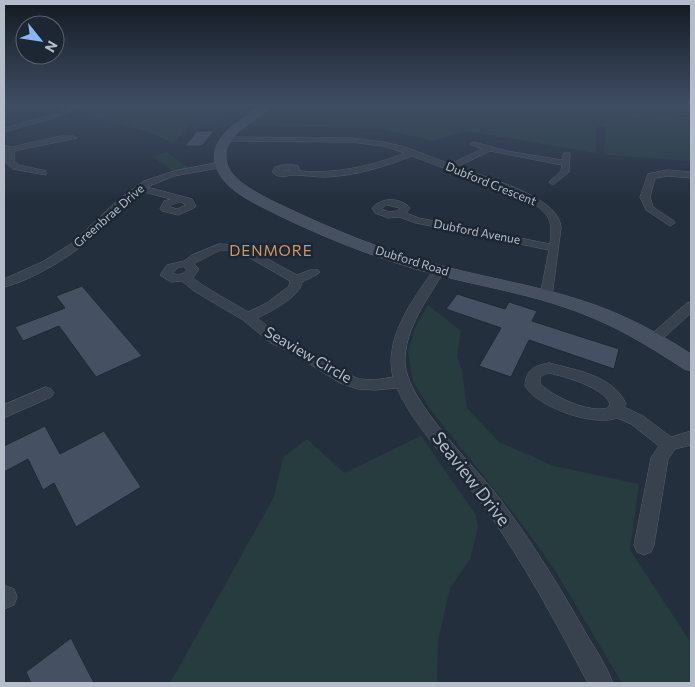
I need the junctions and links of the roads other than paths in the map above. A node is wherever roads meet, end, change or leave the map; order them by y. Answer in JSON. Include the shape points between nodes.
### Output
{"nodes":[{"id":1,"x":64,"y":137,"type":"edge"},
{"id":2,"x":227,"y":139,"type":"joint"},
{"id":3,"x":474,"y":144,"type":"dead end"},
{"id":4,"x":7,"y":149,"type":"edge"},
{"id":5,"x":487,"y":149,"type":"junction"},
{"id":6,"x":412,"y":153,"type":"junction"},
{"id":7,"x":7,"y":161,"type":"edge"},
{"id":8,"x":221,"y":165,"type":"junction"},
{"id":9,"x":449,"y":168,"type":"junction"},
{"id":10,"x":643,"y":170,"type":"dead end"},
{"id":11,"x":43,"y":173,"type":"dead end"},
{"id":12,"x":295,"y":173,"type":"dead end"},
{"id":13,"x":654,"y":175,"type":"junction"},
{"id":14,"x":691,"y":175,"type":"edge"},
{"id":15,"x":560,"y":181,"type":"dead end"},
{"id":16,"x":138,"y":188,"type":"junction"},
{"id":17,"x":178,"y":200,"type":"dead end"},
{"id":18,"x":400,"y":214,"type":"dead end"},
{"id":19,"x":670,"y":223,"type":"dead end"},
{"id":20,"x":554,"y":248,"type":"junction"},
{"id":21,"x":439,"y":270,"type":"junction"},
{"id":22,"x":314,"y":272,"type":"dead end"},
{"id":23,"x":296,"y":280,"type":"junction"},
{"id":24,"x":4,"y":283,"type":"edge"},
{"id":25,"x":546,"y":296,"type":"junction"},
{"id":26,"x":691,"y":306,"type":"edge"},
{"id":27,"x":248,"y":317,"type":"junction"},
{"id":28,"x":653,"y":340,"type":"junction"},
{"id":29,"x":691,"y":364,"type":"edge"},
{"id":30,"x":401,"y":382,"type":"junction"},
{"id":31,"x":46,"y":393,"type":"dead end"},
{"id":32,"x":616,"y":410,"type":"junction"},
{"id":33,"x":4,"y":412,"type":"edge"},
{"id":34,"x":691,"y":438,"type":"edge"},
{"id":35,"x":669,"y":444,"type":"junction"},
{"id":36,"x":644,"y":544,"type":"dead end"},
{"id":37,"x":601,"y":683,"type":"edge"}],
"edges":[{"from":1,"to":4,"type":"street"},
{"from":2,"to":6,"type":"street","name":"Dubford Crescent","via":[[366,142]]},
{"from":2,"to":8,"type":"street"},
{"from":3,"to":5,"type":"street"},
{"from":4,"to":7,"type":"street"},
{"from":5,"to":9,"type":"street"},
{"from":5,"to":15,"type":"street","via":[[566,159]]},
{"from":6,"to":9,"type":"street","name":"Dubford Crescent"},
{"from":6,"to":12,"type":"street","via":[[360,170],[334,174]]},
{"from":7,"to":11,"type":"street","via":[[16,167]]},
{"from":8,"to":16,"type":"street","name":"Greenbrae Drive","via":[[172,175]]},
{"from":8,"to":21,"type":"street","name":"Dubford Road","via":[[231,179],[259,200],[381,252]]},
{"from":9,"to":20,"type":"street","name":"Dubford Crescent","via":[[531,198],[549,210],[556,222]]},
{"from":10,"to":13,"type":"street"},
{"from":13,"to":14,"type":"street"},
{"from":13,"to":19,"type":"street","via":[[645,197],[649,208]]},
{"from":16,"to":17,"type":"street","via":[[172,195]]},
{"from":16,"to":24,"type":"street","name":"Greenbrae Drive","via":[[66,253]]},
{"from":18,"to":20,"type":"street","name":"Dubford Avenue"},
{"from":20,"to":25,"type":"street","name":"Dubford Crescent"},
{"from":21,"to":25,"type":"street","name":"Dubford Road"},
{"from":21,"to":30,"type":"street","name":"Seaview Drive","via":[[401,336],[398,363]]},
{"from":22,"to":23,"type":"street","name":"Seaview Circle"},
{"from":23,"to":27,"type":"street","name":"Seaview Circle","via":[[295,287],[272,306]]},
{"from":23,"to":27,"type":"street","name":"Seaview Circle","via":[[248,251],[228,245],[210,250],[186,271],[198,288]]},
{"from":25,"to":28,"type":"street","name":"Dubford Road","via":[[599,314]]},
{"from":26,"to":28,"type":"street"},
{"from":27,"to":30,"type":"street","name":"Seaview Circle","via":[[276,340],[345,379],[375,385]]},
{"from":28,"to":29,"type":"street","name":"Dubford Road"},
{"from":30,"to":37,"type":"street","name":"Seaview Drive","via":[[418,410],[490,500],[538,570]]},
{"from":31,"to":33,"type":"street"},
{"from":32,"to":32,"type":"street","via":[[606,416],[594,415],[548,398],[536,390],[533,376],[539,370],[549,368],[602,386],[616,399]]},
{"from":32,"to":35,"type":"street","via":[[637,420]]},
{"from":34,"to":35,"type":"street"},
{"from":35,"to":36,"type":"street","via":[[660,458]]}]}
